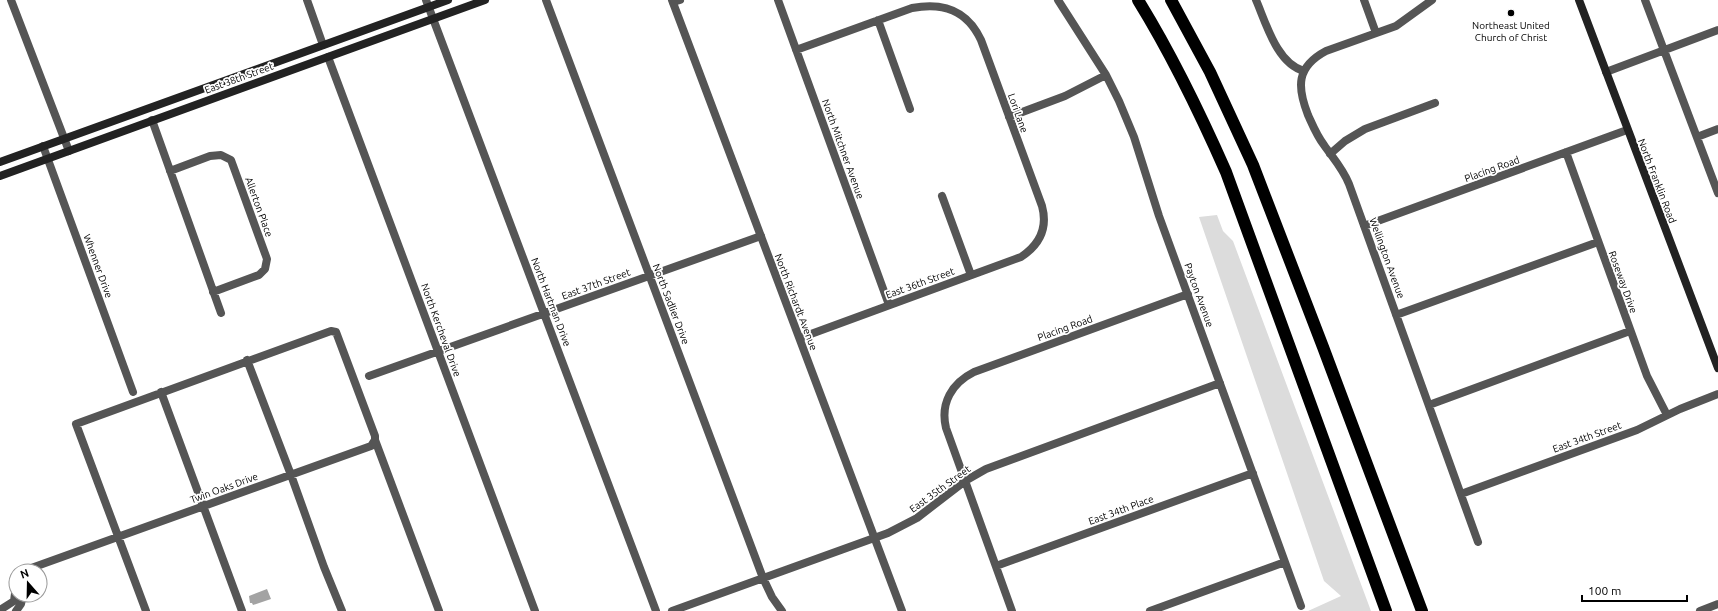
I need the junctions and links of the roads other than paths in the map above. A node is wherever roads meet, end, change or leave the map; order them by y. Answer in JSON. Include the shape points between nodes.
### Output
{"nodes":[{"id":1,"x":11,"y":0,"type":"edge"},
{"id":2,"x":307,"y":0,"type":"edge"},
{"id":3,"x":448,"y":0,"type":"edge"},
{"id":4,"x":485,"y":0,"type":"edge"},
{"id":5,"x":546,"y":0,"type":"edge"},
{"id":6,"x":778,"y":0,"type":"edge"},
{"id":7,"x":1058,"y":0,"type":"edge"},
{"id":8,"x":1138,"y":0,"type":"edge"},
{"id":9,"x":1171,"y":0,"type":"edge"},
{"id":10,"x":1256,"y":0,"type":"edge"},
{"id":11,"x":1364,"y":0,"type":"edge"},
{"id":12,"x":1432,"y":0,"type":"edge"},
{"id":13,"x":1579,"y":0,"type":"edge"},
{"id":14,"x":1645,"y":0,"type":"edge"},
{"id":15,"x":675,"y":1,"type":"edge"},
{"id":16,"x":428,"y":3,"type":"edge"},
{"id":17,"x":433,"y":19,"type":"junction"},
{"id":18,"x":878,"y":20,"type":"junction"},
{"id":19,"x":1718,"y":30,"type":"edge"},
{"id":20,"x":1376,"y":33,"type":"junction"},
{"id":21,"x":323,"y":45,"type":"junction"},
{"id":22,"x":796,"y":50,"type":"junction"},
{"id":23,"x":1664,"y":50,"type":"junction"},
{"id":24,"x":328,"y":57,"type":"junction"},
{"id":25,"x":1304,"y":71,"type":"junction"},
{"id":26,"x":1606,"y":72,"type":"junction"},
{"id":27,"x":1106,"y":75,"type":"junction"},
{"id":28,"x":1434,"y":103,"type":"dead end"},
{"id":29,"x":910,"y":109,"type":"dead end"},
{"id":30,"x":1009,"y":117,"type":"junction"},
{"id":31,"x":152,"y":120,"type":"junction"},
{"id":32,"x":1718,"y":129,"type":"edge"},
{"id":33,"x":1627,"y":130,"type":"junction"},
{"id":34,"x":1697,"y":137,"type":"junction"},
{"id":35,"x":64,"y":139,"type":"junction"},
{"id":36,"x":43,"y":146,"type":"junction"},
{"id":37,"x":68,"y":151,"type":"junction"},
{"id":38,"x":1566,"y":152,"type":"junction"},
{"id":39,"x":1330,"y":154,"type":"junction"},
{"id":40,"x":47,"y":158,"type":"junction"},
{"id":41,"x":0,"y":162,"type":"edge"},
{"id":42,"x":170,"y":171,"type":"junction"},
{"id":43,"x":0,"y":176,"type":"edge"},
{"id":44,"x":1718,"y":193,"type":"edge"},
{"id":45,"x":942,"y":196,"type":"dead end"},
{"id":46,"x":1364,"y":226,"type":"junction"},
{"id":47,"x":761,"y":236,"type":"junction"},
{"id":48,"x":1040,"y":236,"type":"joint"},
{"id":49,"x":1598,"y":242,"type":"junction"},
{"id":50,"x":971,"y":275,"type":"junction"},
{"id":51,"x":650,"y":276,"type":"junction"},
{"id":52,"x":214,"y":292,"type":"junction"},
{"id":53,"x":1188,"y":294,"type":"junction"},
{"id":54,"x":889,"y":305,"type":"junction"},
{"id":55,"x":221,"y":313,"type":"dead end"},
{"id":56,"x":544,"y":313,"type":"junction"},
{"id":57,"x":1396,"y":315,"type":"junction"},
{"id":58,"x":1630,"y":331,"type":"junction"},
{"id":59,"x":800,"y":338,"type":"junction"},
{"id":60,"x":438,"y":351,"type":"junction"},
{"id":61,"x":247,"y":360,"type":"junction"},
{"id":62,"x":1718,"y":368,"type":"edge"},
{"id":63,"x":368,"y":376,"type":"dead end"},
{"id":64,"x":1220,"y":383,"type":"junction"},
{"id":65,"x":133,"y":392,"type":"dead end"},
{"id":66,"x":161,"y":392,"type":"junction"},
{"id":67,"x":1718,"y":394,"type":"edge"},
{"id":68,"x":1429,"y":405,"type":"junction"},
{"id":69,"x":1667,"y":415,"type":"junction"},
{"id":70,"x":375,"y":440,"type":"junction"},
{"id":71,"x":1253,"y":473,"type":"junction"},
{"id":72,"x":291,"y":475,"type":"junction"},
{"id":73,"x":965,"y":481,"type":"junction"},
{"id":74,"x":1461,"y":494,"type":"junction"},
{"id":75,"x":203,"y":506,"type":"junction"},
{"id":76,"x":119,"y":537,"type":"junction"},
{"id":77,"x":875,"y":538,"type":"junction"},
{"id":78,"x":1478,"y":542,"type":"dead end"},
{"id":79,"x":1285,"y":562,"type":"junction"},
{"id":80,"x":46,"y":563,"type":"edge"},
{"id":81,"x":996,"y":566,"type":"junction"},
{"id":82,"x":763,"y":578,"type":"junction"},
{"id":83,"x":11,"y":603,"type":"edge"},
{"id":84,"x":1718,"y":604,"type":"edge"},
{"id":85,"x":1301,"y":606,"type":"dead end"},
{"id":86,"x":1384,"y":608,"type":"edge"},
{"id":87,"x":0,"y":610,"type":"edge"},
{"id":88,"x":146,"y":611,"type":"edge"},
{"id":89,"x":242,"y":611,"type":"edge"},
{"id":90,"x":342,"y":611,"type":"edge"},
{"id":91,"x":439,"y":611,"type":"edge"},
{"id":92,"x":535,"y":611,"type":"edge"},
{"id":93,"x":656,"y":611,"type":"edge"},
{"id":94,"x":672,"y":611,"type":"edge"},
{"id":95,"x":782,"y":611,"type":"edge"},
{"id":96,"x":902,"y":611,"type":"edge"},
{"id":97,"x":1012,"y":611,"type":"edge"},
{"id":98,"x":1150,"y":611,"type":"edge"},
{"id":99,"x":1422,"y":611,"type":"edge"},
{"id":100,"x":1700,"y":611,"type":"edge"}],
"edges":[{"from":1,"to":35,"type":"street"},
{"from":2,"to":21,"type":"street"},
{"from":3,"to":16,"type":"main road","name":"East 38th Street"},
{"from":4,"to":17,"type":"main road","name":"East 38th Street"},
{"from":5,"to":51,"type":"street","name":"North Sadlier Drive"},
{"from":6,"to":22,"type":"street","name":"North Mitchner Avenue"},
{"from":7,"to":27,"type":"street","name":"Payton Avenue"},
{"from":8,"to":86,"type":"highway","via":[[1179,71],[1226,172]]},
{"from":9,"to":99,"type":"highway","via":[[1210,72],[1250,159],[1324,347]]},
{"from":10,"to":25,"type":"street","via":[[1281,54],[1290,64]]},
{"from":11,"to":20,"type":"street"},
{"from":12,"to":20,"type":"street","via":[[1404,21]]},
{"from":13,"to":26,"type":"main road","name":"North Franklin Road"},
{"from":14,"to":23,"type":"street"},
{"from":15,"to":47,"type":"street","name":"North Richardt Avenue"},
{"from":16,"to":17,"type":"street","name":"North Hartman Drive"},
{"from":16,"to":21,"type":"main road","name":"East 38th Street"},
{"from":17,"to":24,"type":"main road","name":"East 38th Street"},
{"from":17,"to":56,"type":"street","name":"North Hartman Drive"},
{"from":18,"to":22,"type":"street"},
{"from":18,"to":29,"type":"street"},
{"from":18,"to":30,"type":"street","name":"Lori Lane","via":[[924,6],[949,9],[967,20],[978,34]]},
{"from":19,"to":23,"type":"street"},
{"from":20,"to":25,"type":"street","via":[[1326,51],[1311,61]]},
{"from":21,"to":35,"type":"main road","name":"East 38th Street"},
{"from":22,"to":54,"type":"street","name":"North Mitchner Avenue"},
{"from":23,"to":26,"type":"street"},
{"from":23,"to":34,"type":"street"},
{"from":24,"to":31,"type":"main road","name":"East 38th Street"},
{"from":24,"to":60,"type":"street","name":"North Kercheval Drive"},
{"from":25,"to":39,"type":"street","name":"Wellington Avenue","via":[[1300,84],[1302,98],[1314,130]]},
{"from":26,"to":33,"type":"main road","name":"North Franklin Road"},
{"from":27,"to":30,"type":"street","via":[[1066,96]]},
{"from":27,"to":53,"type":"street","name":"Payton Avenue","via":[[1134,137],[1159,216]]},
{"from":28,"to":39,"type":"street","via":[[1365,129]]},
{"from":30,"to":48,"type":"street","name":"Lori Lane","via":[[1042,208],[1044,223]]},
{"from":31,"to":37,"type":"main road","name":"East 38th Street"},
{"from":31,"to":42,"type":"street"},
{"from":32,"to":34,"type":"street"},
{"from":33,"to":38,"type":"street","name":"Placing Road"},
{"from":33,"to":62,"type":"main road","name":"North Franklin Road"},
{"from":34,"to":44,"type":"street"},
{"from":35,"to":36,"type":"main road","name":"East 38th Street"},
{"from":35,"to":37,"type":"street"},
{"from":36,"to":40,"type":"street","name":"Whenner Drive"},
{"from":36,"to":41,"type":"main road","name":"East 38th Street"},
{"from":37,"to":40,"type":"main road","name":"East 38th Street"},
{"from":38,"to":46,"type":"street","name":"Placing Road"},
{"from":38,"to":49,"type":"street","name":"Roseway Drive"},
{"from":39,"to":46,"type":"street","name":"Wellington Avenue","via":[[1346,178]]},
{"from":40,"to":43,"type":"main road","name":"East 38th Street"},
{"from":40,"to":65,"type":"street","name":"Whenner Drive"},
{"from":42,"to":52,"type":"street"},
{"from":42,"to":52,"type":"street","name":"Allerton Place","via":[[210,156],[221,155],[231,160],[267,259],[265,268],[259,275]]},
{"from":45,"to":50,"type":"street"},
{"from":46,"to":57,"type":"street","name":"Wellington Avenue"},
{"from":47,"to":51,"type":"street","name":"East 37th Street"},
{"from":47,"to":59,"type":"street","name":"North Richardt Avenue"},
{"from":48,"to":50,"type":"street","name":"East 36th Street","via":[[1032,250],[1021,257]]},
{"from":49,"to":57,"type":"street"},
{"from":49,"to":58,"type":"street","name":"Roseway Drive"},
{"from":50,"to":54,"type":"street","name":"East 36th Street"},
{"from":51,"to":56,"type":"street","name":"East 37th Street"},
{"from":51,"to":82,"type":"street","name":"North Sadlier Drive"},
{"from":52,"to":55,"type":"street"},
{"from":53,"to":64,"type":"street","name":"Payton Avenue"},
{"from":53,"to":73,"type":"street","name":"Placing Road","via":[[963,378],[953,388],[946,405],[945,422]]},
{"from":54,"to":59,"type":"street","name":"East 36th Street"},
{"from":56,"to":60,"type":"street","name":"East 37th Street"},
{"from":56,"to":93,"type":"street","name":"North Hartman Drive"},
{"from":57,"to":68,"type":"street","name":"Wellington Avenue"},
{"from":58,"to":68,"type":"street"},
{"from":58,"to":69,"type":"street","name":"Roseway Drive","via":[[1651,385]]},
{"from":59,"to":77,"type":"street","name":"North Richardt Avenue"},
{"from":60,"to":63,"type":"street"},
{"from":60,"to":92,"type":"street","name":"North Kercheval Drive"},
{"from":61,"to":66,"type":"street"},
{"from":61,"to":70,"type":"street","via":[[331,331],[336,332]]},
{"from":61,"to":72,"type":"street"},
{"from":64,"to":71,"type":"street","name":"Payton Avenue"},
{"from":64,"to":73,"type":"street","name":"East 35th Street","via":[[998,464]]},
{"from":66,"to":75,"type":"street"},
{"from":66,"to":76,"type":"street","via":[[76,424]]},
{"from":67,"to":69,"type":"street","name":"East 34th Street"},
{"from":68,"to":74,"type":"street","name":"Wellington Avenue"},
{"from":69,"to":74,"type":"street","name":"East 34th Street","via":[[1637,430]]},
{"from":70,"to":72,"type":"street","name":"Twin Oaks Drive","via":[[371,446]]},
{"from":70,"to":91,"type":"street"},
{"from":71,"to":79,"type":"street","name":"Payton Avenue"},
{"from":71,"to":81,"type":"street","name":"East 34th Place"},
{"from":72,"to":75,"type":"street","name":"Twin Oaks Drive"},
{"from":72,"to":90,"type":"street"},
{"from":73,"to":77,"type":"street","name":"East 35th Street","via":[[917,518]]},
{"from":73,"to":81,"type":"street"},
{"from":74,"to":78,"type":"street","name":"Wellington Avenue"},
{"from":75,"to":76,"type":"street","name":"Twin Oaks Drive"},
{"from":75,"to":89,"type":"street"},
{"from":76,"to":80,"type":"street","name":"Twin Oaks Drive"},
{"from":76,"to":88,"type":"street"},
{"from":77,"to":82,"type":"street","name":"East 35th Street"},
{"from":77,"to":96,"type":"street","name":"North Richardt Avenue"},
{"from":79,"to":85,"type":"street","name":"Payton Avenue"},
{"from":79,"to":98,"type":"street"},
{"from":81,"to":97,"type":"street"},
{"from":82,"to":94,"type":"street","name":"East 35th Street"},
{"from":82,"to":95,"type":"street","name":"North Sadlier Drive"},
{"from":83,"to":87,"type":"street"},
{"from":84,"to":100,"type":"street"}]}
